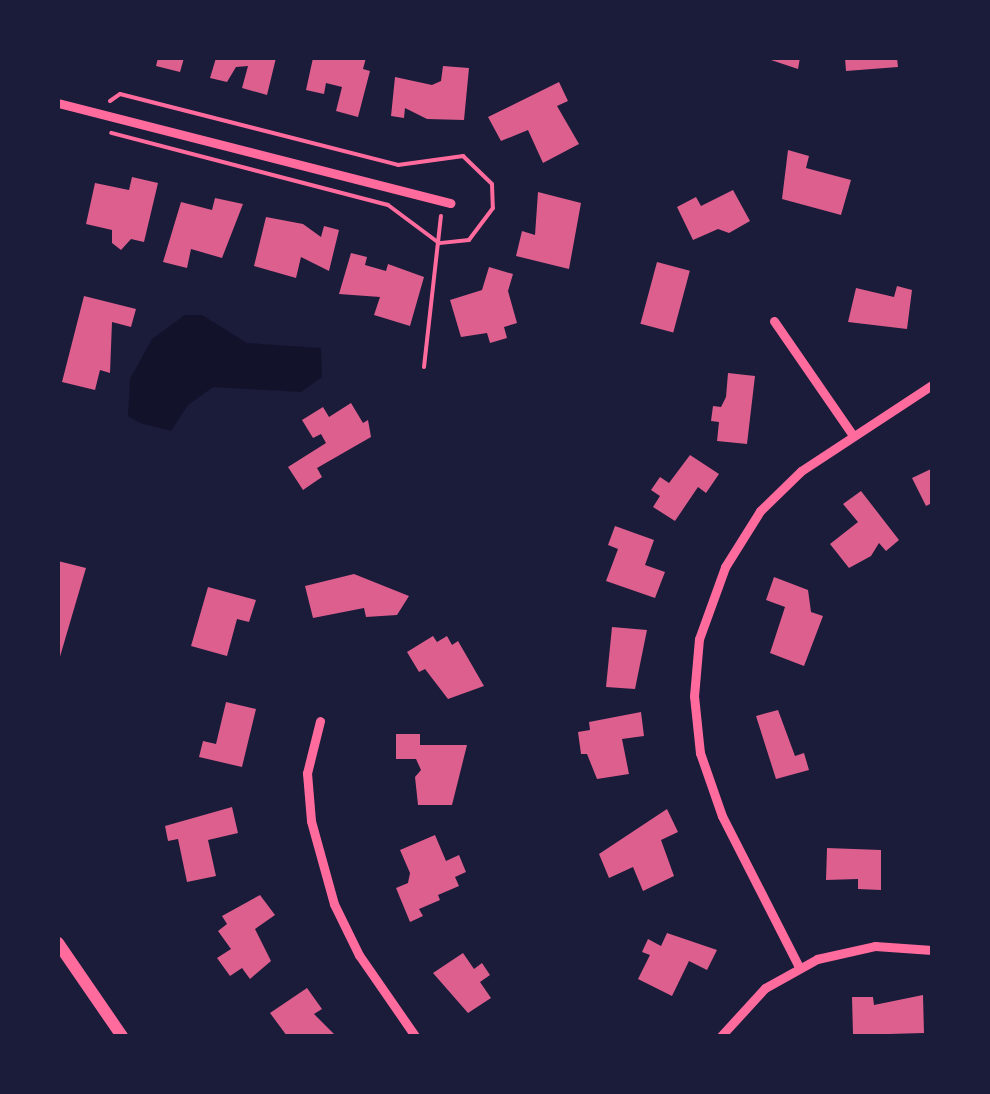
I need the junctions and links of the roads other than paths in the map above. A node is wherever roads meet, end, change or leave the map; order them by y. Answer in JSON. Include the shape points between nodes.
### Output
{"nodes":[{"id":1,"x":58,"y":103,"type":"edge"},
{"id":2,"x":446,"y":202,"type":"road end"},
{"id":3,"x":774,"y":321,"type":"dead end"},
{"id":4,"x":932,"y":385,"type":"edge"},
{"id":5,"x":852,"y":434,"type":"junction"},
{"id":6,"x":320,"y":722,"type":"dead end"},
{"id":7,"x":58,"y":944,"type":"edge"},
{"id":8,"x":932,"y":950,"type":"edge"},
{"id":9,"x":799,"y":967,"type":"junction"},
{"id":10,"x":122,"y":1036,"type":"edge"},
{"id":11,"x":415,"y":1036,"type":"edge"},
{"id":12,"x":721,"y":1036,"type":"edge"}],
"edges":[{"from":1,"to":2,"type":"street"},
{"from":3,"to":5,"type":"street"},
{"from":4,"to":5,"type":"street"},
{"from":5,"to":9,"type":"street","via":[[760,511],[725,567],[699,639],[694,696],[708,780]]},
{"from":6,"to":11,"type":"street","via":[[308,789],[334,904]]},
{"from":7,"to":10,"type":"main road"},
{"from":8,"to":9,"type":"street","via":[[865,947]]},
{"from":9,"to":12,"type":"street","via":[[757,994]]}]}
